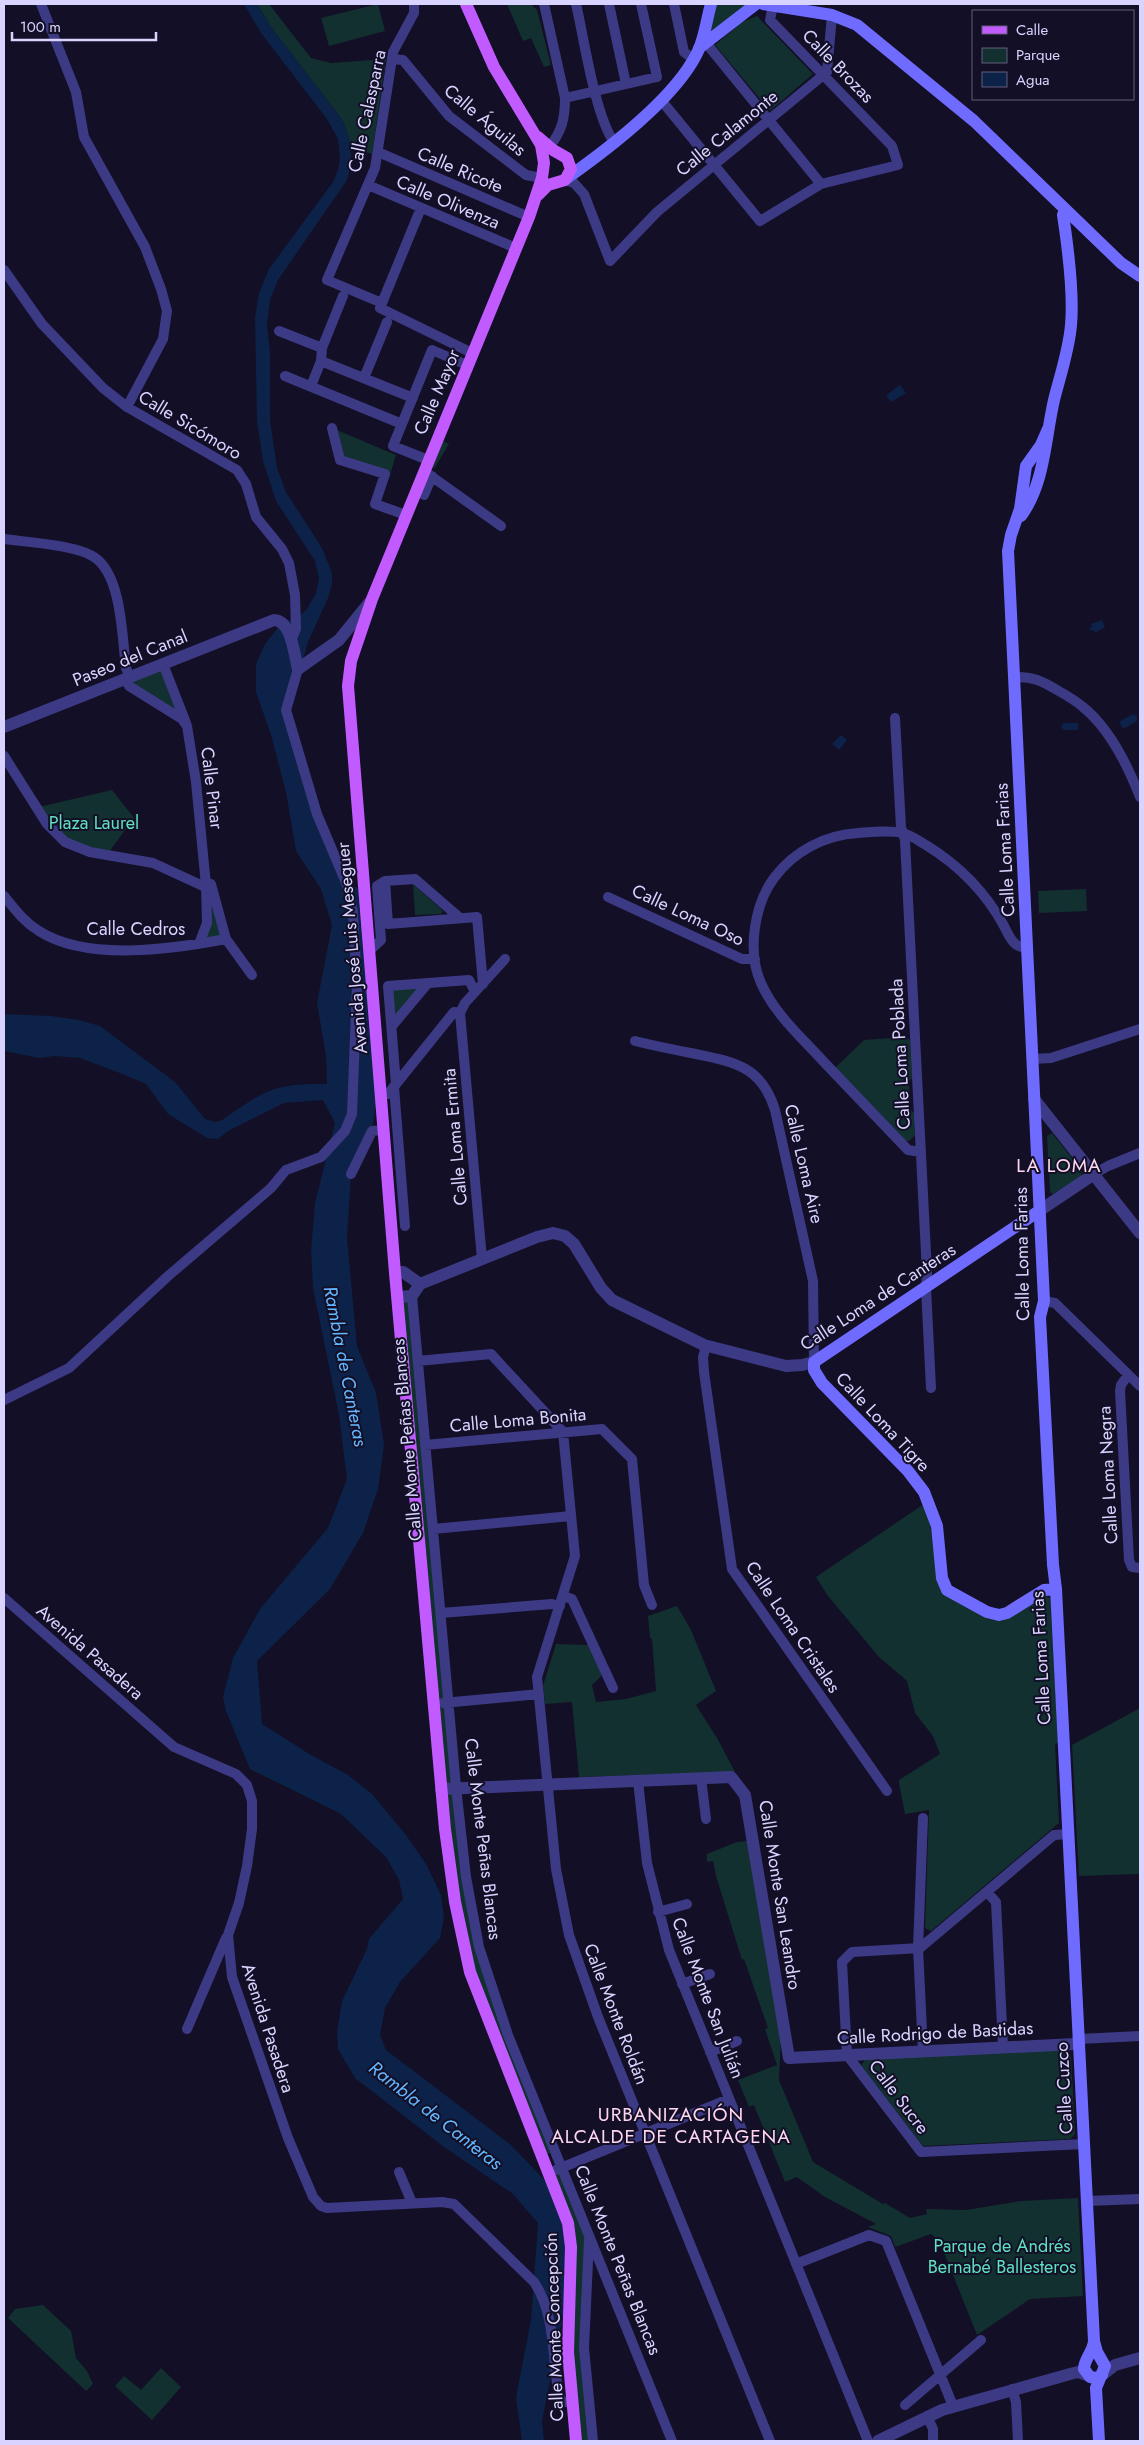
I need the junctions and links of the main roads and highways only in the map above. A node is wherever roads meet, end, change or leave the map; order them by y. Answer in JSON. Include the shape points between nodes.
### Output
{"nodes":[{"id":1,"x":466,"y":4,"type":"edge"},
{"id":2,"x":711,"y":4,"type":"edge"},
{"id":3,"x":756,"y":4,"type":"edge"},
{"id":4,"x":768,"y":5,"type":"edge"},
{"id":5,"x":818,"y":8,"type":"edge"},
{"id":6,"x":706,"y":24,"type":"junction"},
{"id":7,"x":719,"y":32,"type":"junction"},
{"id":8,"x":699,"y":50,"type":"junction"},
{"id":9,"x":538,"y":137,"type":"junction"},
{"id":10,"x":564,"y":156,"type":"junction"},
{"id":11,"x":588,"y":163,"type":"junction"},
{"id":12,"x":543,"y":170,"type":"junction"},
{"id":13,"x":563,"y":180,"type":"junction"},
{"id":14,"x":536,"y":199,"type":"junction"},
{"id":15,"x":1065,"y":210,"type":"junction"},
{"id":16,"x":1140,"y":276,"type":"edge"},
{"id":17,"x":372,"y":599,"type":"joint"},
{"id":18,"x":1039,"y":1211,"type":"junction"},
{"id":19,"x":398,"y":1297,"type":"joint"},
{"id":20,"x":814,"y":1362,"type":"joint"},
{"id":21,"x":1056,"y":1589,"type":"junction"},
{"id":22,"x":1069,"y":1834,"type":"joint"},
{"id":23,"x":565,"y":2212,"type":"joint"},
{"id":24,"x":1094,"y":2341,"type":"junction"},
{"id":25,"x":1091,"y":2373,"type":"junction"},
{"id":26,"x":576,"y":2441,"type":"edge"},
{"id":27,"x":1099,"y":2441,"type":"edge"}],
"edges":[{"from":1,"to":9,"type":"main road","name":"Calle Mayor","via":[[494,68]]},
{"from":2,"to":6,"type":"main road"},
{"from":3,"to":7,"type":"main road"},
{"from":4,"to":5,"type":"main road"},
{"from":5,"to":15,"type":"main road","via":[[849,20],[873,37],[985,131]]},
{"from":6,"to":7,"type":"main road","via":[[710,32]]},
{"from":6,"to":8,"type":"main road"},
{"from":7,"to":8,"type":"main road"},
{"from":8,"to":11,"type":"main road","via":[[661,100]]},
{"from":9,"to":10,"type":"main road"},
{"from":9,"to":12,"type":"main road","name":"Calle Mayor"},
{"from":10,"to":11,"type":"main road","via":[[575,163]]},
{"from":10,"to":12,"type":"main road","via":[[550,156]]},
{"from":10,"to":13,"type":"main road","via":[[571,169]]},
{"from":11,"to":13,"type":"main road"},
{"from":12,"to":13,"type":"main road","via":[[549,180]]},
{"from":12,"to":14,"type":"main road","name":"Calle Mayor"},
{"from":13,"to":14,"type":"main road","name":"Calle Mayor","via":[[544,189]]},
{"from":14,"to":17,"type":"main road","name":"Calle Mayor"},
{"from":15,"to":16,"type":"main road"},
{"from":15,"to":18,"type":"main road","name":"Calle Loma Farias","via":[[1071,325],[1048,429],[1026,466],[1020,509],[1008,551]]},
{"from":17,"to":19,"type":"main road","name":"Avenida José Luis Meseguer","via":[[351,662],[348,686]]},
{"from":18,"to":20,"type":"main road","name":"Calle Loma de Canteras"},
{"from":18,"to":21,"type":"main road","name":"Calle Loma Farias","via":[[1044,1301],[1040,1317]]},
{"from":19,"to":23,"type":"main road","name":"Calle Monte Peñas Blancas","via":[[432,1704],[455,1902],[470,1972],[555,2170]]},
{"from":20,"to":21,"type":"main road","name":"Calle Loma Tigre","via":[[814,1370],[822,1383],[908,1471],[924,1492],[937,1526],[942,1578],[947,1590],[999,1615],[1044,1590]]},
{"from":21,"to":22,"type":"main road","name":"Calle Loma Farias"},
{"from":22,"to":24,"type":"main road","name":"Calle Cuzco"},
{"from":23,"to":26,"type":"main road","name":"Calle Monte Concepción","via":[[571,2247],[568,2321]]},
{"from":24,"to":25,"type":"main road","name":"Calle Cuzco"},
{"from":24,"to":25,"type":"main road","name":"Calle Cuzco","via":[[1105,2366]]},
{"from":25,"to":27,"type":"main road"}]}
